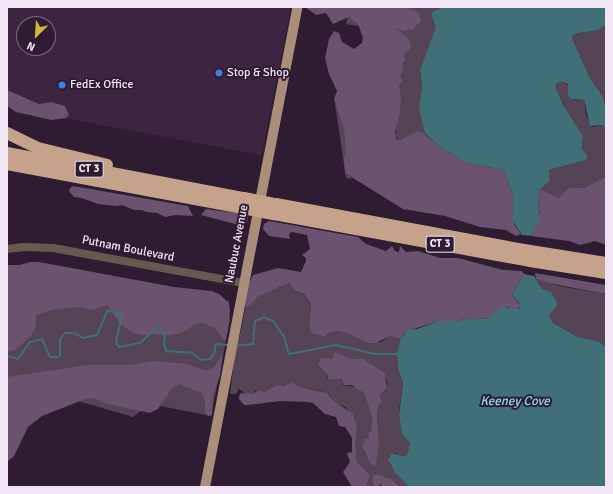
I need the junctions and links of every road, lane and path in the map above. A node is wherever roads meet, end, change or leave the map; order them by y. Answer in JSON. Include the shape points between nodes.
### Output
{"nodes":[{"id":1,"x":298,"y":7,"type":"edge"},
{"id":2,"x":7,"y":133,"type":"edge"},
{"id":3,"x":7,"y":153,"type":"edge"},
{"id":4,"x":7,"y":164,"type":"edge"},
{"id":5,"x":7,"y":170,"type":"edge"},
{"id":6,"x":60,"y":174,"type":"junction"},
{"id":7,"x":171,"y":184,"type":"junction"},
{"id":8,"x":243,"y":203,"type":"junction"},
{"id":9,"x":275,"y":209,"type":"junction"},
{"id":10,"x":7,"y":249,"type":"edge"},
{"id":11,"x":606,"y":263,"type":"edge"},
{"id":12,"x":606,"y":272,"type":"edge"},
{"id":13,"x":243,"y":283,"type":"junction"},
{"id":14,"x":205,"y":487,"type":"edge"}],
"edges":[{"from":1,"to":13,"type":"main road","name":"Naubuc Avenue"},
{"from":2,"to":7,"type":"highway","via":[[38,148],[151,175]]},
{"from":3,"to":7,"type":"highway","number":"CT 3"},
{"from":4,"to":6,"type":"highway","number":"CT 3"},
{"from":5,"to":6,"type":"highway","via":[[42,176]]},
{"from":6,"to":8,"type":"highway","number":"CT 3"},
{"from":7,"to":8,"type":"highway","number":"CT 3"},
{"from":8,"to":9,"type":"highway","number":"CT 3","bridge":true},
{"from":9,"to":11,"type":"highway","number":"CT 3"},
{"from":9,"to":12,"type":"highway","number":"CT 3","via":[[530,261]]},
{"from":10,"to":13,"type":"street","name":"Putnam Boulevard","via":[[53,248]]},
{"from":13,"to":14,"type":"main road","name":"Naubuc Avenue"}]}
